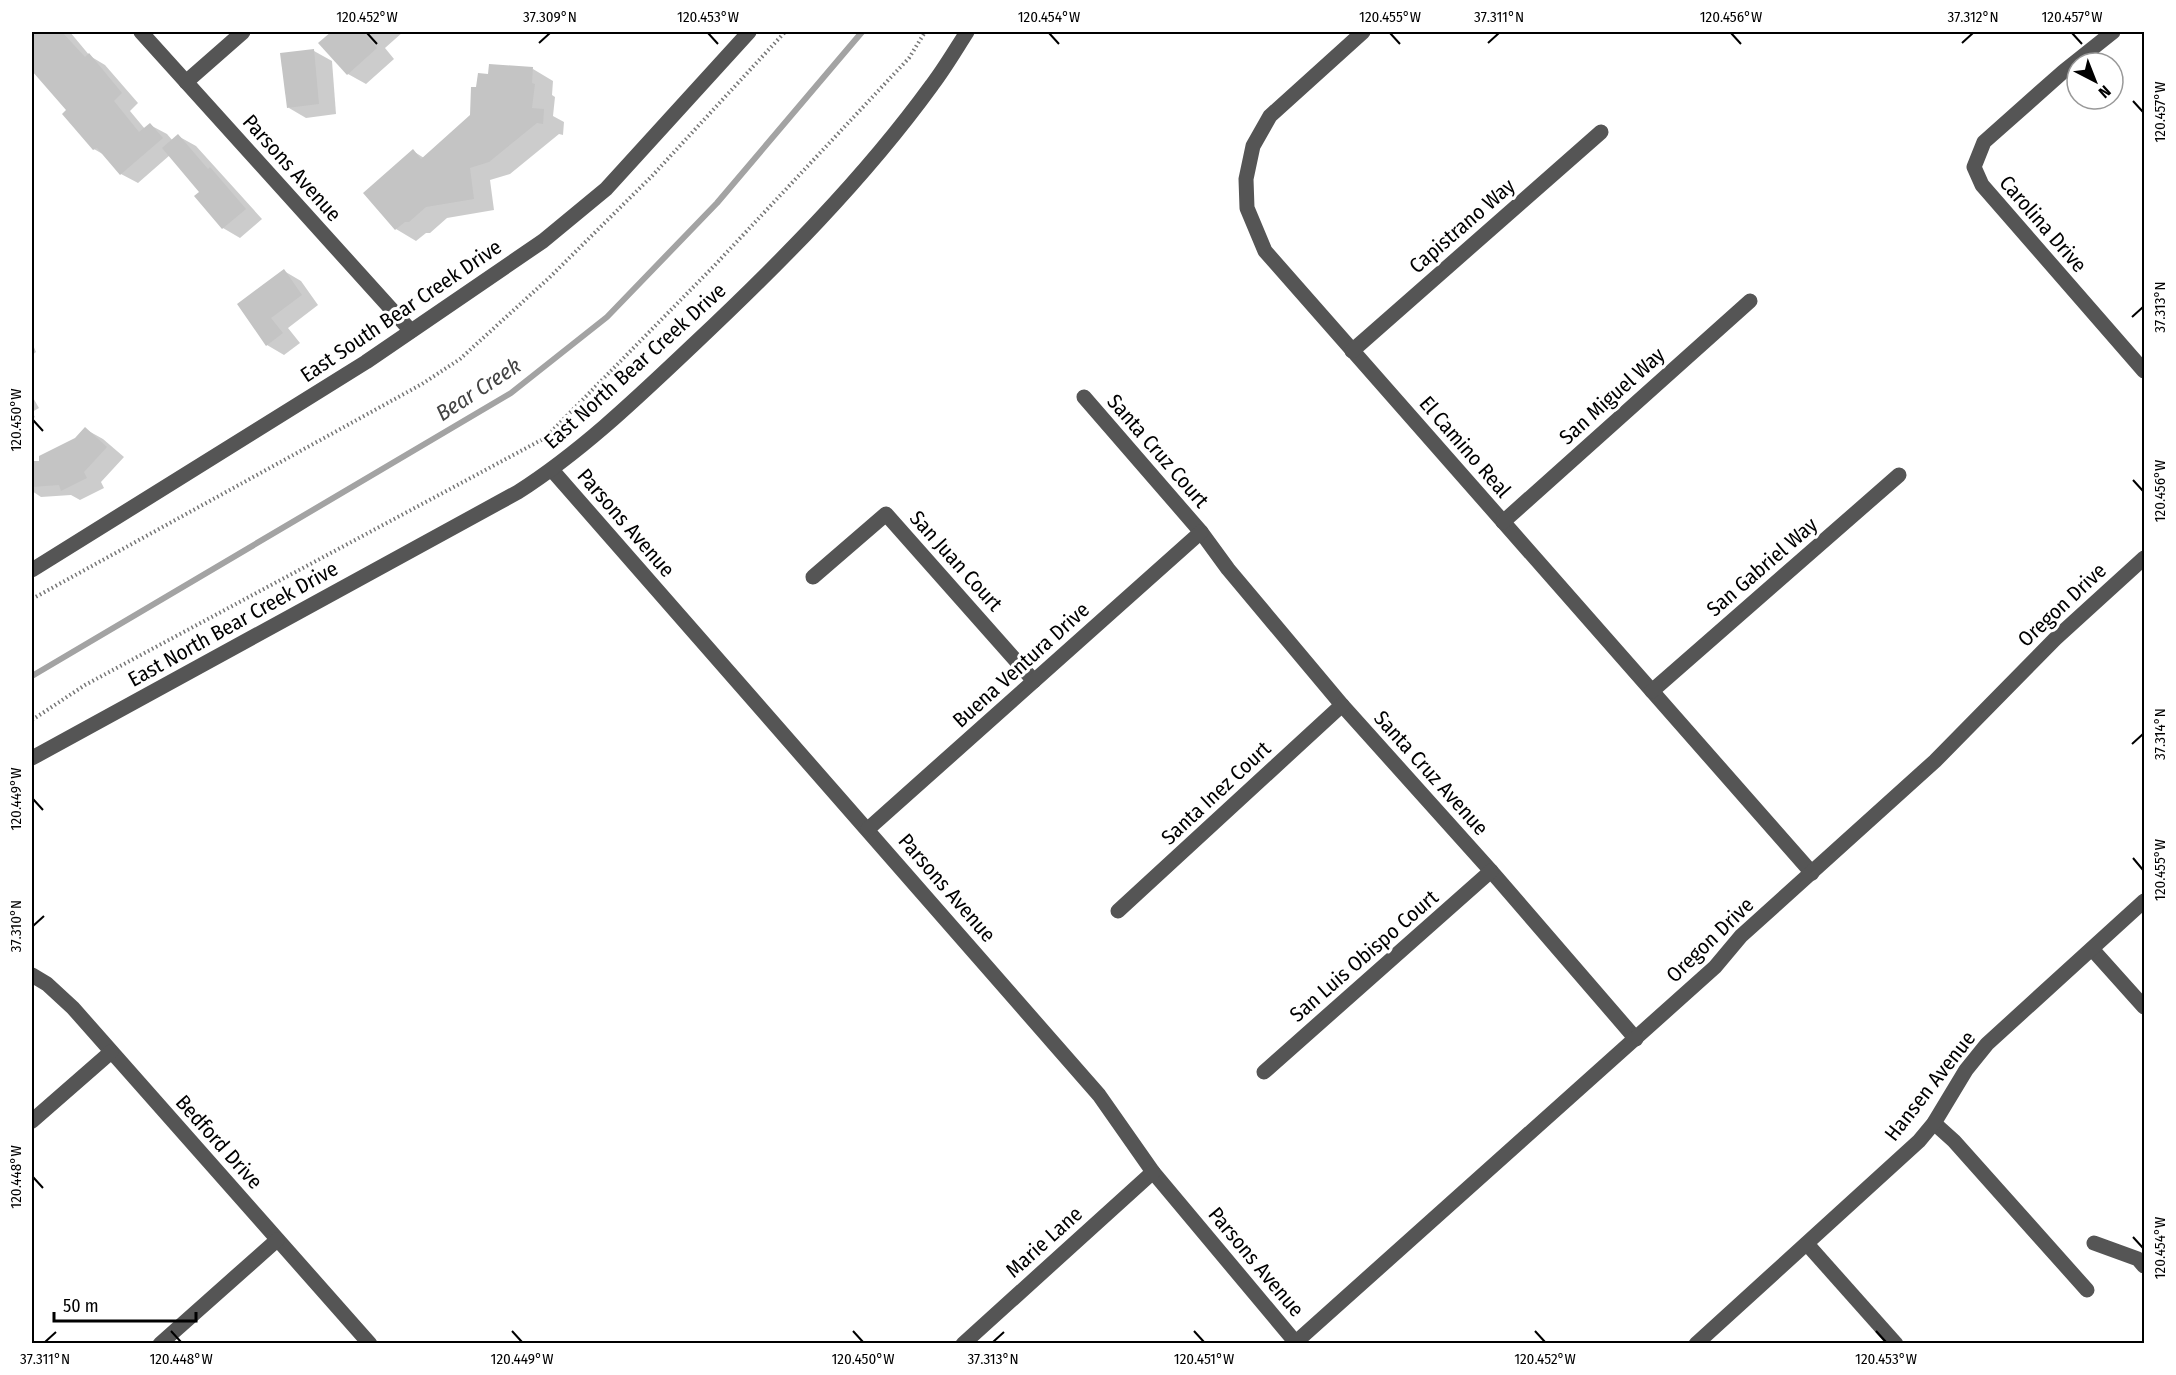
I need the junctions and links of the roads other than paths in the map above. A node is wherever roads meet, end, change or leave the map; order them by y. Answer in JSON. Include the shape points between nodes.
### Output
{"nodes":[{"id":1,"x":141,"y":32,"type":"edge"},
{"id":2,"x":243,"y":32,"type":"edge"},
{"id":3,"x":750,"y":32,"type":"edge"},
{"id":4,"x":967,"y":32,"type":"edge"},
{"id":5,"x":1363,"y":32,"type":"edge"},
{"id":6,"x":2113,"y":32,"type":"edge"},
{"id":7,"x":186,"y":82,"type":"junction"},
{"id":8,"x":1601,"y":132,"type":"dead end"},
{"id":9,"x":1750,"y":302,"type":"dead end"},
{"id":10,"x":411,"y":332,"type":"junction"},
{"id":11,"x":1352,"y":351,"type":"junction"},
{"id":12,"x":2145,"y":371,"type":"edge"},
{"id":13,"x":1084,"y":397,"type":"dead end"},
{"id":14,"x":552,"y":470,"type":"junction"},
{"id":15,"x":1899,"y":475,"type":"dead end"},
{"id":16,"x":1503,"y":522,"type":"junction"},
{"id":17,"x":1201,"y":532,"type":"junction"},
{"id":18,"x":2145,"y":558,"type":"edge"},
{"id":19,"x":33,"y":566,"type":"edge"},
{"id":20,"x":813,"y":577,"type":"dead end"},
{"id":21,"x":1034,"y":681,"type":"junction"},
{"id":22,"x":1652,"y":691,"type":"junction"},
{"id":23,"x":1342,"y":705,"type":"junction"},
{"id":24,"x":32,"y":759,"type":"edge"},
{"id":25,"x":868,"y":829,"type":"junction"},
{"id":26,"x":1491,"y":871,"type":"junction"},
{"id":27,"x":1812,"y":873,"type":"junction"},
{"id":28,"x":2145,"y":902,"type":"edge"},
{"id":29,"x":1118,"y":911,"type":"dead end"},
{"id":30,"x":2092,"y":949,"type":"junction"},
{"id":31,"x":32,"y":975,"type":"edge"},
{"id":32,"x":2145,"y":1007,"type":"edge"},
{"id":33,"x":1636,"y":1039,"type":"junction"},
{"id":34,"x":111,"y":1052,"type":"junction"},
{"id":35,"x":1264,"y":1072,"type":"dead end"},
{"id":36,"x":32,"y":1121,"type":"edge"},
{"id":37,"x":1934,"y":1123,"type":"junction"},
{"id":38,"x":1153,"y":1172,"type":"junction"},
{"id":39,"x":277,"y":1240,"type":"junction"},
{"id":40,"x":2094,"y":1242,"type":"dead end"},
{"id":41,"x":1807,"y":1244,"type":"junction"},
{"id":42,"x":2145,"y":1266,"type":"edge"},
{"id":43,"x":2087,"y":1290,"type":"dead end"},
{"id":44,"x":1297,"y":1343,"type":"edge"},
{"id":45,"x":159,"y":1344,"type":"edge"},
{"id":46,"x":370,"y":1344,"type":"edge"},
{"id":47,"x":963,"y":1344,"type":"edge"},
{"id":48,"x":1696,"y":1344,"type":"edge"},
{"id":49,"x":1896,"y":1344,"type":"edge"}],
"edges":[{"from":1,"to":7,"type":"street","name":"Parsons Avenue"},
{"from":2,"to":7,"type":"street"},
{"from":3,"to":10,"type":"street","name":"East South Bear Creek Drive","via":[[606,189],[543,240]]},
{"from":4,"to":14,"type":"street","name":"East North Bear Creek Drive","via":[[932,84],[831,207],[629,406]]},
{"from":5,"to":11,"type":"street","name":"El Camino Real","via":[[1270,116],[1253,146],[1246,179],[1247,208],[1265,251]]},
{"from":6,"to":12,"type":"street","name":"Carolina Drive","via":[[1984,142],[1974,167],[1982,185]]},
{"from":7,"to":10,"type":"street","name":"Parsons Avenue"},
{"from":8,"to":11,"type":"street","name":"Capistrano Way"},
{"from":9,"to":16,"type":"street","name":"San Miguel Way"},
{"from":10,"to":19,"type":"street","name":"East South Bear Creek Drive"},
{"from":11,"to":16,"type":"street","name":"El Camino Real"},
{"from":13,"to":17,"type":"street","name":"Santa Cruz Court"},
{"from":14,"to":24,"type":"street","name":"East North Bear Creek Drive"},
{"from":14,"to":25,"type":"street","name":"Parsons Avenue"},
{"from":15,"to":22,"type":"street","name":"San Gabriel Way"},
{"from":16,"to":22,"type":"street","name":"El Camino Real"},
{"from":17,"to":21,"type":"street","name":"Buena Ventura Drive"},
{"from":17,"to":23,"type":"street","name":"Santa Cruz Avenue"},
{"from":18,"to":27,"type":"street","name":"Oregon Drive","via":[[2055,639],[1935,762]]},
{"from":20,"to":21,"type":"street","name":"San Juan Court","via":[[886,514]]},
{"from":21,"to":25,"type":"street","name":"Buena Ventura Drive"},
{"from":22,"to":27,"type":"street","name":"El Camino Real"},
{"from":23,"to":26,"type":"street","name":"Santa Cruz Avenue"},
{"from":23,"to":29,"type":"street","name":"Santa Inez Court"},
{"from":25,"to":38,"type":"street","name":"Parsons Avenue","via":[[1099,1095]]},
{"from":26,"to":33,"type":"street","name":"Santa Cruz Avenue"},
{"from":26,"to":35,"type":"street","name":"San Luis Obispo Court"},
{"from":27,"to":33,"type":"street","name":"Oregon Drive"},
{"from":28,"to":30,"type":"street","name":"Hansen Avenue"},
{"from":30,"to":32,"type":"street"},
{"from":30,"to":37,"type":"street","name":"Hansen Avenue","via":[[1987,1044]]},
{"from":31,"to":34,"type":"street","name":"Bedford Drive","via":[[73,1008]]},
{"from":33,"to":44,"type":"street","name":"Oregon Drive"},
{"from":34,"to":36,"type":"street"},
{"from":34,"to":39,"type":"street","name":"Bedford Drive"},
{"from":37,"to":41,"type":"street","name":"Hansen Avenue","via":[[1902,1158]]},
{"from":37,"to":43,"type":"street","via":[[1954,1140]]},
{"from":38,"to":44,"type":"street","name":"Parsons Avenue"},
{"from":38,"to":47,"type":"street","name":"Marie Lane"},
{"from":39,"to":45,"type":"street"},
{"from":39,"to":46,"type":"street","name":"Bedford Drive"},
{"from":40,"to":42,"type":"street","via":[[2138,1259]]},
{"from":41,"to":48,"type":"street","name":"Hansen Avenue"},
{"from":41,"to":49,"type":"street"}]}
